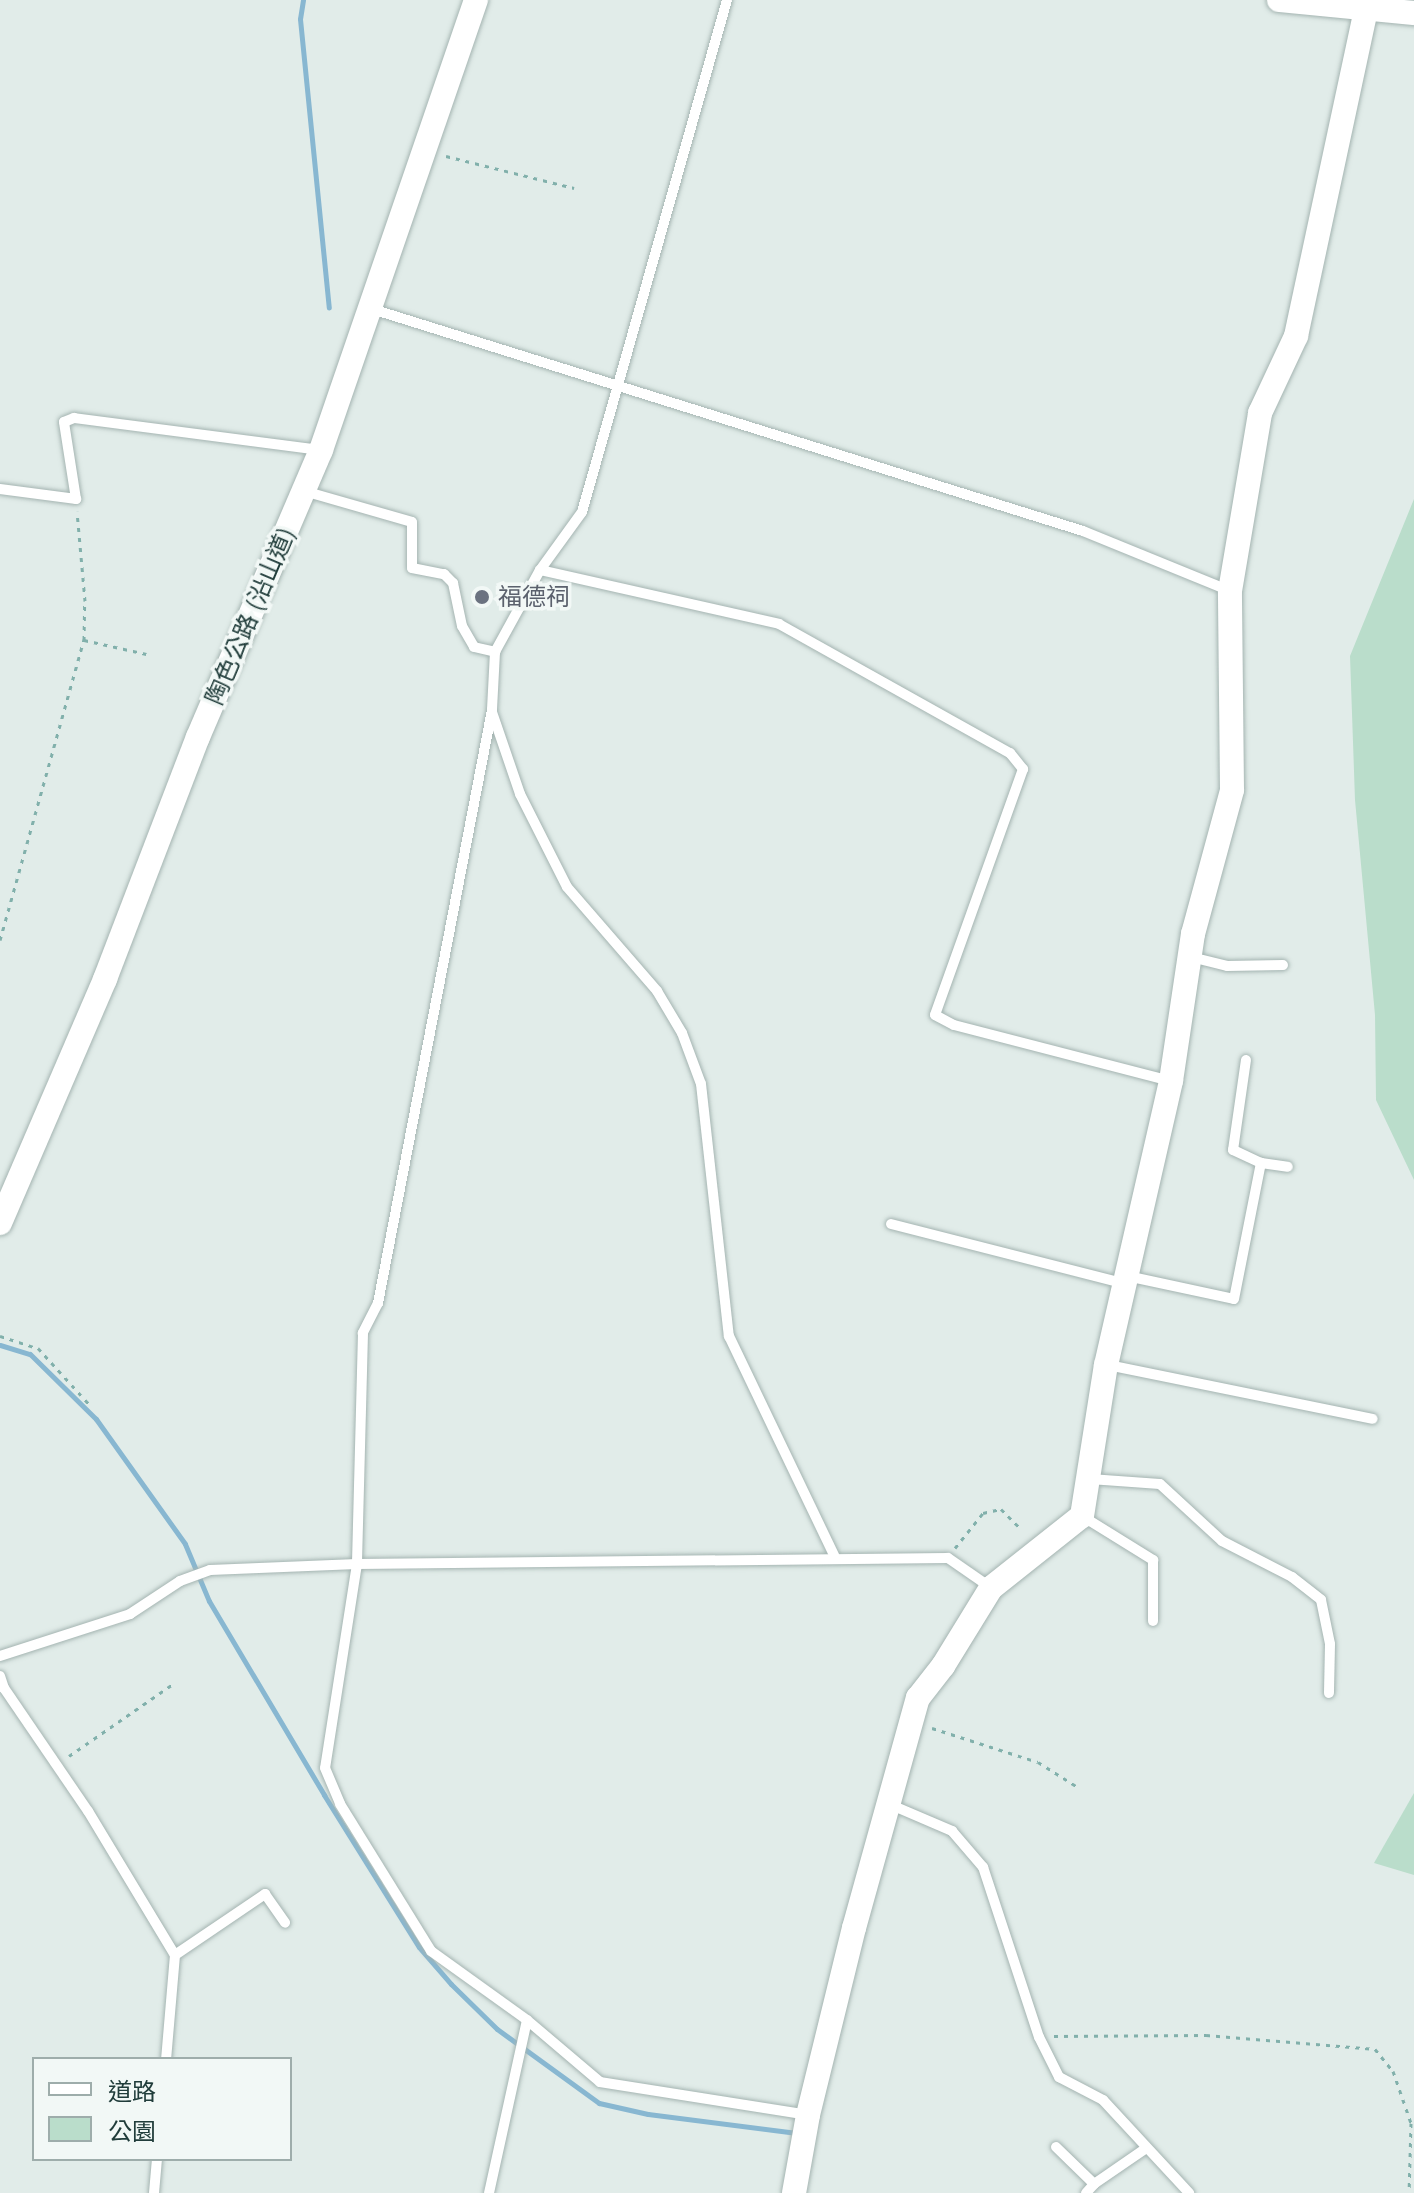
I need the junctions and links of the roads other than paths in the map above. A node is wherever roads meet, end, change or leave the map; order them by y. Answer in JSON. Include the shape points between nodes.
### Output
{"nodes":[{"id":1,"x":476,"y":0,"type":"edge"},
{"id":2,"x":727,"y":0,"type":"edge"},
{"id":3,"x":1279,"y":0,"type":"edge"},
{"id":4,"x":1377,"y":5,"type":"edge"},
{"id":5,"x":1414,"y":13,"type":"edge"},
{"id":6,"x":372,"y":309,"type":"junction"},
{"id":7,"x":619,"y":386,"type":"junction"},
{"id":8,"x":321,"y":450,"type":"junction"},
{"id":9,"x":0,"y":489,"type":"edge"},
{"id":10,"x":304,"y":491,"type":"junction"},
{"id":11,"x":540,"y":570,"type":"junction"},
{"id":12,"x":1230,"y":591,"type":"junction"},
{"id":13,"x":495,"y":652,"type":"junction"},
{"id":14,"x":492,"y":710,"type":"junction"},
{"id":15,"x":1191,"y":957,"type":"junction"},
{"id":16,"x":1283,"y":965,"type":"dead end"},
{"id":17,"x":1246,"y":1060,"type":"dead end"},
{"id":18,"x":1171,"y":1081,"type":"junction"},
{"id":19,"x":1261,"y":1163,"type":"junction"},
{"id":20,"x":1288,"y":1167,"type":"dead end"},
{"id":21,"x":0,"y":1223,"type":"edge"},
{"id":22,"x":891,"y":1224,"type":"dead end"},
{"id":23,"x":1124,"y":1279,"type":"junction"},
{"id":24,"x":1106,"y":1365,"type":"junction"},
{"id":25,"x":1373,"y":1419,"type":"dead end"},
{"id":26,"x":1088,"y":1479,"type":"junction"},
{"id":27,"x":1082,"y":1516,"type":"junction"},
{"id":28,"x":835,"y":1557,"type":"junction"},
{"id":29,"x":357,"y":1564,"type":"junction"},
{"id":30,"x":991,"y":1588,"type":"junction"},
{"id":31,"x":1153,"y":1621,"type":"dead end"},
{"id":32,"x":0,"y":1656,"type":"edge"},
{"id":33,"x":0,"y":1676,"type":"edge"},
{"id":34,"x":1329,"y":1693,"type":"dead end"},
{"id":35,"x":889,"y":1804,"type":"junction"},
{"id":36,"x":285,"y":1923,"type":"dead end"},
{"id":37,"x":175,"y":1955,"type":"junction"},
{"id":38,"x":527,"y":2020,"type":"junction"},
{"id":39,"x":166,"y":2057,"type":"edge"},
{"id":40,"x":808,"y":2115,"type":"junction"},
{"id":41,"x":1056,"y":2147,"type":"dead end"},
{"id":42,"x":1145,"y":2149,"type":"junction"},
{"id":43,"x":157,"y":2161,"type":"edge"},
{"id":44,"x":1094,"y":2184,"type":"junction"},
{"id":45,"x":154,"y":2193,"type":"edge"},
{"id":46,"x":489,"y":2193,"type":"edge"},
{"id":47,"x":794,"y":2193,"type":"edge"},
{"id":48,"x":1086,"y":2193,"type":"edge"},
{"id":49,"x":1189,"y":2193,"type":"edge"}],
"edges":[{"from":1,"to":6,"type":"street","name":"陶色公路 (沿山道)"},
{"from":2,"to":7,"type":"lane"},
{"from":3,"to":4,"type":"street"},
{"from":4,"to":5,"type":"street"},
{"from":4,"to":12,"type":"street","via":[[1340,115],[1296,336],[1260,413]]},
{"from":6,"to":7,"type":"lane"},
{"from":6,"to":8,"type":"street","name":"陶色公路 (沿山道)"},
{"from":7,"to":11,"type":"lane","via":[[582,512]]},
{"from":7,"to":12,"type":"lane","via":[[1083,531]]},
{"from":8,"to":9,"type":"lane","via":[[74,418],[64,422],[76,499]]},
{"from":8,"to":10,"type":"street","name":"陶色公路 (沿山道)"},
{"from":10,"to":13,"type":"lane","via":[[412,522],[412,568],[444,574],[453,583],[462,626],[474,647]]},
{"from":10,"to":21,"type":"street","name":"陶色公路 (沿山道)"},
{"from":11,"to":13,"type":"lane"},
{"from":11,"to":18,"type":"lane","via":[[779,624],[1010,753],[1023,769],[935,1015],[954,1025]]},
{"from":12,"to":15,"type":"street","via":[[1232,790]]},
{"from":13,"to":14,"type":"lane"},
{"from":14,"to":28,"type":"lane","via":[[520,794],[567,887],[657,991],[682,1033],[701,1084],[729,1336]]},
{"from":14,"to":29,"type":"lane","via":[[378,1303],[363,1333]]},
{"from":15,"to":16,"type":"lane","via":[[1227,966]]},
{"from":15,"to":18,"type":"street"},
{"from":17,"to":19,"type":"lane","via":[[1233,1150]]},
{"from":18,"to":23,"type":"street"},
{"from":19,"to":20,"type":"lane"},
{"from":19,"to":23,"type":"lane","via":[[1234,1299]]},
{"from":22,"to":23,"type":"lane"},
{"from":23,"to":24,"type":"street"},
{"from":24,"to":25,"type":"lane"},
{"from":24,"to":26,"type":"street"},
{"from":26,"to":27,"type":"street"},
{"from":26,"to":34,"type":"lane","via":[[1160,1484],[1222,1541],[1292,1577],[1321,1600],[1330,1644]]},
{"from":27,"to":30,"type":"street"},
{"from":27,"to":31,"type":"lane","via":[[1153,1560]]},
{"from":28,"to":29,"type":"lane"},
{"from":28,"to":30,"type":"lane","via":[[948,1558]]},
{"from":29,"to":32,"type":"lane","via":[[210,1570],[180,1581],[130,1614]]},
{"from":29,"to":38,"type":"lane","via":[[325,1768],[340,1804],[431,1951]]},
{"from":30,"to":35,"type":"street","via":[[918,1698]]},
{"from":33,"to":37,"type":"lane"},
{"from":35,"to":40,"type":"street"},
{"from":35,"to":42,"type":"lane","via":[[952,1831],[983,1867],[1039,2037],[1059,2077],[1103,2100]]},
{"from":36,"to":37,"type":"lane","via":[[265,1894]]},
{"from":37,"to":39,"type":"lane"},
{"from":38,"to":40,"type":"lane","via":[[600,2082]]},
{"from":38,"to":46,"type":"lane"},
{"from":40,"to":47,"type":"street"},
{"from":41,"to":44,"type":"lane"},
{"from":42,"to":44,"type":"lane"},
{"from":42,"to":49,"type":"lane"},
{"from":43,"to":45,"type":"lane"},
{"from":44,"to":48,"type":"lane"}]}
